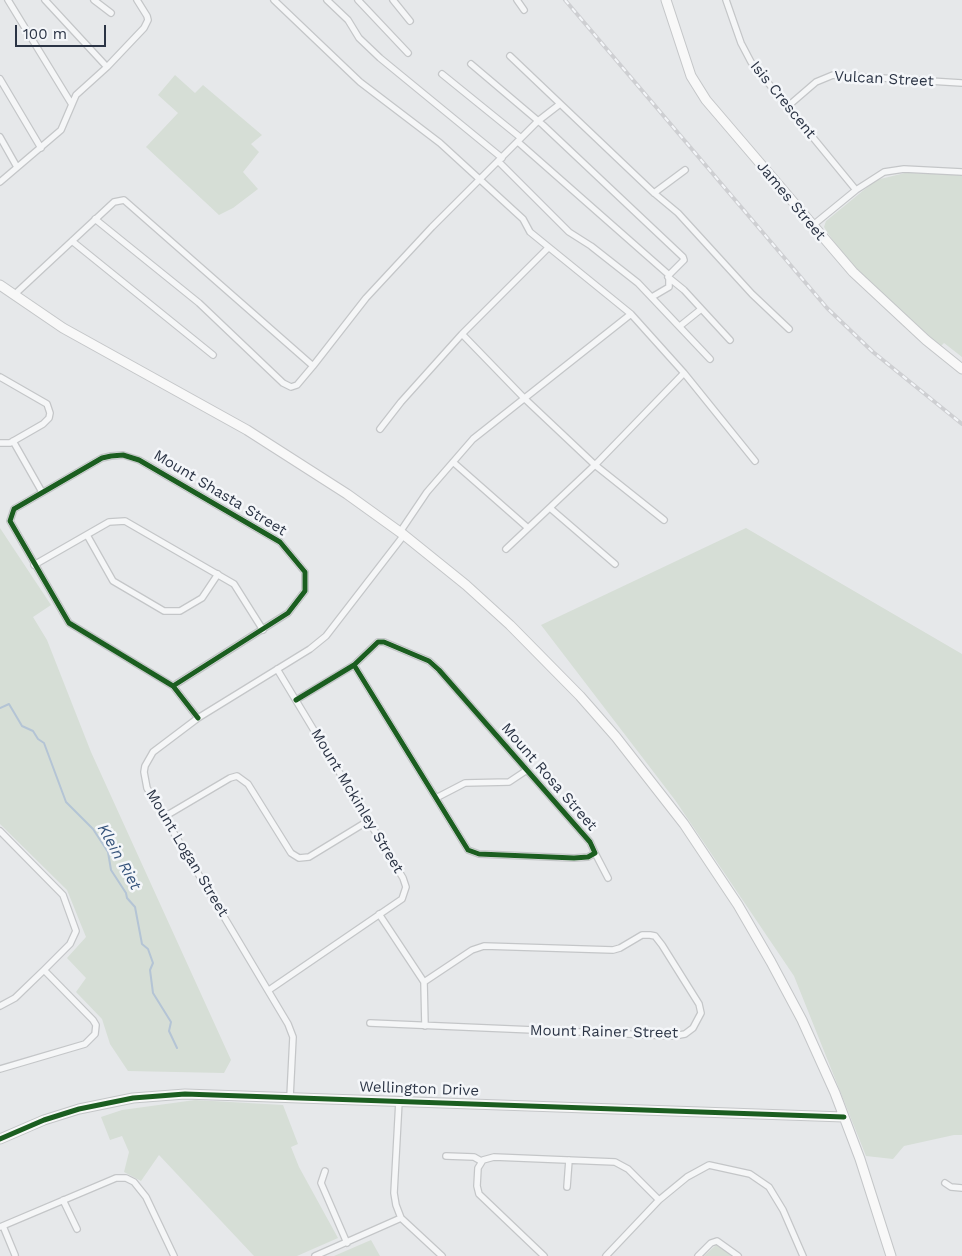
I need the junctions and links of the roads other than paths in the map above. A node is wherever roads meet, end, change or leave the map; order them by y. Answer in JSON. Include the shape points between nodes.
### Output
{"nodes":[{"id":1,"x":8,"y":0,"type":"edge"},
{"id":2,"x":45,"y":0,"type":"edge"},
{"id":3,"x":94,"y":0,"type":"edge"},
{"id":4,"x":137,"y":0,"type":"edge"},
{"id":5,"x":274,"y":0,"type":"edge"},
{"id":6,"x":327,"y":0,"type":"edge"},
{"id":7,"x":358,"y":0,"type":"edge"},
{"id":8,"x":393,"y":0,"type":"edge"},
{"id":9,"x":517,"y":0,"type":"edge"},
{"id":10,"x":666,"y":0,"type":"edge"},
{"id":11,"x":726,"y":0,"type":"edge"},
{"id":12,"x":524,"y":10,"type":"dead end"},
{"id":13,"x":111,"y":13,"type":"dead end"},
{"id":14,"x":410,"y":21,"type":"dead end"},
{"id":15,"x":408,"y":53,"type":"dead end"},
{"id":16,"x":510,"y":56,"type":"dead end"},
{"id":17,"x":470,"y":64,"type":"dead end"},
{"id":18,"x":107,"y":67,"type":"junction"},
{"id":19,"x":442,"y":74,"type":"dead end"},
{"id":20,"x":0,"y":79,"type":"edge"},
{"id":21,"x":962,"y":83,"type":"edge"},
{"id":22,"x":70,"y":103,"type":"junction"},
{"id":23,"x":560,"y":104,"type":"junction"},
{"id":24,"x":787,"y":107,"type":"junction"},
{"id":25,"x":538,"y":121,"type":"junction"},
{"id":26,"x":0,"y":137,"type":"edge"},
{"id":27,"x":519,"y":140,"type":"junction"},
{"id":28,"x":41,"y":148,"type":"junction"},
{"id":29,"x":501,"y":160,"type":"junction"},
{"id":30,"x":17,"y":167,"type":"junction"},
{"id":31,"x":685,"y":170,"type":"dead end"},
{"id":32,"x":962,"y":172,"type":"edge"},
{"id":33,"x":479,"y":180,"type":"junction"},
{"id":34,"x":0,"y":182,"type":"edge"},
{"id":35,"x":856,"y":190,"type":"junction"},
{"id":36,"x":654,"y":193,"type":"junction"},
{"id":37,"x":95,"y":219,"type":"junction"},
{"id":38,"x":812,"y":226,"type":"junction"},
{"id":39,"x":72,"y":241,"type":"junction"},
{"id":40,"x":548,"y":248,"type":"junction"},
{"id":41,"x":668,"y":276,"type":"junction"},
{"id":42,"x":0,"y":285,"type":"edge"},
{"id":43,"x":14,"y":295,"type":"junction"},
{"id":44,"x":652,"y":297,"type":"junction"},
{"id":45,"x":700,"y":310,"type":"junction"},
{"id":46,"x":631,"y":314,"type":"junction"},
{"id":47,"x":680,"y":326,"type":"junction"},
{"id":48,"x":789,"y":329,"type":"dead end"},
{"id":49,"x":462,"y":334,"type":"junction"},
{"id":50,"x":730,"y":340,"type":"dead end"},
{"id":51,"x":213,"y":355,"type":"dead end"},
{"id":52,"x":710,"y":359,"type":"dead end"},
{"id":53,"x":313,"y":366,"type":"junction"},
{"id":54,"x":962,"y":369,"type":"edge"},
{"id":55,"x":684,"y":373,"type":"junction"},
{"id":56,"x":0,"y":377,"type":"edge"},
{"id":57,"x":524,"y":398,"type":"junction"},
{"id":58,"x":380,"y":429,"type":"dead end"},
{"id":59,"x":13,"y":441,"type":"junction"},
{"id":60,"x":0,"y":443,"type":"edge"},
{"id":61,"x":755,"y":460,"type":"dead end"},
{"id":62,"x":453,"y":462,"type":"junction"},
{"id":63,"x":595,"y":465,"type":"junction"},
{"id":64,"x":42,"y":492,"type":"junction"},
{"id":65,"x":550,"y":508,"type":"junction"},
{"id":66,"x":664,"y":520,"type":"dead end"},
{"id":67,"x":528,"y":528,"type":"junction"},
{"id":68,"x":402,"y":533,"type":"junction"},
{"id":69,"x":87,"y":535,"type":"junction"},
{"id":70,"x":506,"y":549,"type":"dead end"},
{"id":71,"x":615,"y":564,"type":"dead end"},
{"id":72,"x":34,"y":565,"type":"junction"},
{"id":73,"x":218,"y":574,"type":"junction"},
{"id":74,"x":263,"y":630,"type":"junction"},
{"id":75,"x":354,"y":665,"type":"junction"},
{"id":76,"x":277,"y":669,"type":"junction"},
{"id":77,"x":173,"y":686,"type":"junction"},
{"id":78,"x":296,"y":700,"type":"junction"},
{"id":79,"x":198,"y":718,"type":"junction"},
{"id":80,"x":527,"y":770,"type":"junction"},
{"id":81,"x":436,"y":798,"type":"junction"},
{"id":82,"x":164,"y":817,"type":"junction"},
{"id":83,"x":368,"y":821,"type":"junction"},
{"id":84,"x":0,"y":831,"type":"edge"},
{"id":85,"x":595,"y":853,"type":"junction"},
{"id":86,"x":608,"y":878,"type":"dead end"},
{"id":87,"x":379,"y":914,"type":"junction"},
{"id":88,"x":44,"y":970,"type":"junction"},
{"id":89,"x":424,"y":982,"type":"junction"},
{"id":90,"x":269,"y":990,"type":"junction"},
{"id":91,"x":0,"y":1006,"type":"edge"},
{"id":92,"x":370,"y":1023,"type":"dead end"},
{"id":93,"x":425,"y":1026,"type":"junction"},
{"id":94,"x":0,"y":1068,"type":"edge"},
{"id":95,"x":290,"y":1097,"type":"junction"},
{"id":96,"x":399,"y":1100,"type":"junction"},
{"id":97,"x":844,"y":1117,"type":"junction"},
{"id":98,"x":0,"y":1139,"type":"edge"},
{"id":99,"x":446,"y":1156,"type":"dead end"},
{"id":100,"x":569,"y":1160,"type":"junction"},
{"id":101,"x":481,"y":1161,"type":"junction"},
{"id":102,"x":325,"y":1171,"type":"dead end"},
{"id":103,"x":945,"y":1183,"type":"dead end"},
{"id":104,"x":568,"y":1187,"type":"dead end"},
{"id":105,"x":962,"y":1188,"type":"edge"},
{"id":106,"x":63,"y":1200,"type":"junction"},
{"id":107,"x":659,"y":1200,"type":"junction"},
{"id":108,"x":401,"y":1218,"type":"junction"},
{"id":109,"x":1,"y":1226,"type":"edge"},
{"id":110,"x":77,"y":1229,"type":"dead end"},
{"id":111,"x":347,"y":1242,"type":"junction"},
{"id":112,"x":173,"y":1254,"type":"edge"},
{"id":113,"x":15,"y":1255,"type":"dead end"},
{"id":114,"x":164,"y":1256,"type":"edge"},
{"id":115,"x":315,"y":1256,"type":"edge"},
{"id":116,"x":442,"y":1256,"type":"edge"},
{"id":117,"x":544,"y":1256,"type":"edge"},
{"id":118,"x":606,"y":1256,"type":"edge"},
{"id":119,"x":698,"y":1256,"type":"edge"},
{"id":120,"x":738,"y":1256,"type":"edge"},
{"id":121,"x":803,"y":1256,"type":"edge"},
{"id":122,"x":891,"y":1256,"type":"edge"}],
"edges":[{"from":1,"to":22,"type":"street"},
{"from":2,"to":18,"type":"street"},
{"from":3,"to":13,"type":"street"},
{"from":4,"to":18,"type":"street","via":[[145,10],[147,24]]},
{"from":5,"to":33,"type":"street","via":[[360,82],[422,127]]},
{"from":6,"to":29,"type":"street","via":[[348,20],[358,38]]},
{"from":7,"to":15,"type":"street"},
{"from":8,"to":14,"type":"street"},
{"from":9,"to":12,"type":"street"},
{"from":10,"to":38,"type":"main road","name":"James Street","via":[[698,90]]},
{"from":11,"to":24,"type":"street","name":"Isis Crescent","via":[[746,54]]},
{"from":16,"to":23,"type":"street"},
{"from":17,"to":25,"type":"street"},
{"from":18,"to":22,"type":"street"},
{"from":19,"to":27,"type":"street"},
{"from":20,"to":28,"type":"street"},
{"from":21,"to":24,"type":"street","name":"Vulcan Street","via":[[833,75],[816,82]]},
{"from":22,"to":28,"type":"street","via":[[64,126]]},
{"from":23,"to":25,"type":"street"},
{"from":23,"to":36,"type":"street"},
{"from":24,"to":35,"type":"street","name":"Isis Crescent"},
{"from":25,"to":27,"type":"street"},
{"from":25,"to":41,"type":"street","via":[[683,257],[684,260]]},
{"from":26,"to":30,"type":"street"},
{"from":27,"to":29,"type":"street"},
{"from":27,"to":41,"type":"street"},
{"from":28,"to":30,"type":"street"},
{"from":29,"to":33,"type":"street"},
{"from":29,"to":44,"type":"street","via":[[570,232],[592,246]]},
{"from":30,"to":34,"type":"street"},
{"from":31,"to":36,"type":"street"},
{"from":32,"to":35,"type":"street","via":[[904,168],[874,176]]},
{"from":33,"to":40,"type":"street","via":[[523,219],[530,232]]},
{"from":33,"to":53,"type":"street","via":[[366,298]]},
{"from":35,"to":38,"type":"street"},
{"from":36,"to":48,"type":"street","via":[[678,213],[752,294]]},
{"from":37,"to":39,"type":"street"},
{"from":37,"to":53,"type":"street","via":[[120,199],[131,204]]},
{"from":37,"to":53,"type":"street","via":[[199,303],[282,383],[292,387],[297,385]]},
{"from":38,"to":54,"type":"main road","name":"James Street","via":[[887,305]]},
{"from":39,"to":43,"type":"street"},
{"from":39,"to":51,"type":"street"},
{"from":40,"to":46,"type":"street"},
{"from":40,"to":49,"type":"street"},
{"from":41,"to":44,"type":"street","via":[[669,287]]},
{"from":41,"to":45,"type":"street"},
{"from":42,"to":43,"type":"main road"},
{"from":43,"to":68,"type":"main road","via":[[63,328],[302,463]]},
{"from":44,"to":47,"type":"street"},
{"from":45,"to":47,"type":"street"},
{"from":45,"to":50,"type":"street"},
{"from":46,"to":55,"type":"street"},
{"from":46,"to":57,"type":"street","name":"Mount Logan Street"},
{"from":47,"to":52,"type":"street"},
{"from":49,"to":57,"type":"street"},
{"from":49,"to":58,"type":"street"},
{"from":55,"to":61,"type":"street"},
{"from":55,"to":63,"type":"street"},
{"from":56,"to":59,"type":"street","via":[[47,404],[50,410],[47,421]]},
{"from":57,"to":62,"type":"street","name":"Mount Logan Street","via":[[473,439]]},
{"from":57,"to":63,"type":"street"},
{"from":59,"to":60,"type":"street"},
{"from":59,"to":64,"type":"street"},
{"from":62,"to":67,"type":"street"},
{"from":62,"to":68,"type":"street","name":"Mount Logan Street","via":[[427,492]]},
{"from":63,"to":65,"type":"street"},
{"from":63,"to":66,"type":"street"},
{"from":64,"to":72,"type":"street","name":"Mount Shasta Street","via":[[14,509],[10,516],[13,528]]},
{"from":64,"to":74,"type":"street","name":"Mount Shasta Street","via":[[102,458],[123,455],[280,542],[305,572],[306,585],[288,613]]},
{"from":65,"to":67,"type":"street"},
{"from":65,"to":71,"type":"street"},
{"from":67,"to":70,"type":"street"},
{"from":68,"to":76,"type":"street","name":"Mount Logan Street","via":[[326,636]]},
{"from":68,"to":97,"type":"main road","via":[[493,610],[557,671],[672,807],[771,962],[818,1054]]},
{"from":69,"to":72,"type":"street"},
{"from":69,"to":73,"type":"street","via":[[109,522],[125,521]]},
{"from":69,"to":73,"type":"street","via":[[115,583],[164,611],[180,611],[202,598]]},
{"from":72,"to":77,"type":"street","name":"Mount Shasta Street","via":[[69,624]]},
{"from":73,"to":74,"type":"street","via":[[234,584]]},
{"from":74,"to":77,"type":"street","name":"Mount Shasta Street"},
{"from":75,"to":78,"type":"street","name":"Mount Rosa Street"},
{"from":75,"to":80,"type":"street","name":"Mount Rosa Street","via":[[372,646],[381,642],[429,661]]},
{"from":75,"to":81,"type":"street","name":"Mount Rosa Street"},
{"from":76,"to":78,"type":"street","name":"Mount Mckinley Street"},
{"from":76,"to":79,"type":"street","name":"Mount Logan Street"},
{"from":77,"to":79,"type":"street","name":"Mount Shasta Street"},
{"from":78,"to":83,"type":"street","name":"Mount Mckinley Street"},
{"from":79,"to":82,"type":"street","name":"Mount Logan Street","via":[[153,752],[145,766],[148,788]]},
{"from":80,"to":81,"type":"street","via":[[509,782],[465,783]]},
{"from":80,"to":85,"type":"street","name":"Mount Rosa Street","via":[[590,842]]},
{"from":81,"to":85,"type":"street","name":"Mount Rosa Street","via":[[465,846],[473,853],[574,858]]},
{"from":82,"to":83,"type":"street","via":[[237,776],[248,784],[291,853],[299,858],[309,857]]},
{"from":82,"to":90,"type":"street","name":"Mount Logan Street"},
{"from":83,"to":87,"type":"street","name":"Mount Mckinley Street","via":[[406,887],[402,899]]},
{"from":84,"to":88,"type":"street","via":[[63,895],[75,926],[73,940]]},
{"from":85,"to":86,"type":"street"},
{"from":87,"to":89,"type":"street"},
{"from":87,"to":90,"type":"street","name":"Mount Mckinley Street"},
{"from":88,"to":91,"type":"street","via":[[15,998]]},
{"from":88,"to":94,"type":"street","via":[[93,1020],[95,1034],[85,1044]]},
{"from":89,"to":93,"type":"street"},
{"from":89,"to":93,"type":"street","name":"Mount Rainer Street","via":[[472,950],[484,946],[613,950],[647,934],[655,936],[662,945],[701,1009],[693,1028],[674,1036]]},
{"from":90,"to":95,"type":"street","name":"Mount Logan Street","via":[[293,1037]]},
{"from":92,"to":93,"type":"street","name":"Mount Rainer Street"},
{"from":95,"to":96,"type":"main road","name":"Wellington Drive"},
{"from":95,"to":98,"type":"main road","name":"Wellington Drive","via":[[201,1094],[134,1098],[79,1109]]},
{"from":96,"to":97,"type":"main road","name":"Wellington Drive"},
{"from":96,"to":108,"type":"street","via":[[394,1193]]},
{"from":97,"to":122,"type":"main road"},
{"from":99,"to":101,"type":"street","via":[[474,1157]]},
{"from":100,"to":101,"type":"street","via":[[494,1157]]},
{"from":100,"to":104,"type":"street"},
{"from":100,"to":107,"type":"street","via":[[621,1164]]},
{"from":101,"to":117,"type":"street","via":[[478,1168],[479,1194]]},
{"from":102,"to":111,"type":"street","via":[[321,1183]]},
{"from":103,"to":105,"type":"street"},
{"from":106,"to":109,"type":"street"},
{"from":106,"to":110,"type":"street"},
{"from":106,"to":112,"type":"street","via":[[116,1178],[126,1178],[134,1182],[146,1197]]},
{"from":107,"to":118,"type":"street"},
{"from":107,"to":121,"type":"street","via":[[706,1166],[750,1174],[762,1180],[772,1191]]},
{"from":108,"to":111,"type":"street"},
{"from":108,"to":116,"type":"street"},
{"from":109,"to":113,"type":"street"},
{"from":111,"to":115,"type":"street"},
{"from":112,"to":114,"type":"street"},
{"from":119,"to":120,"type":"street","via":[[717,1241]]}]}
